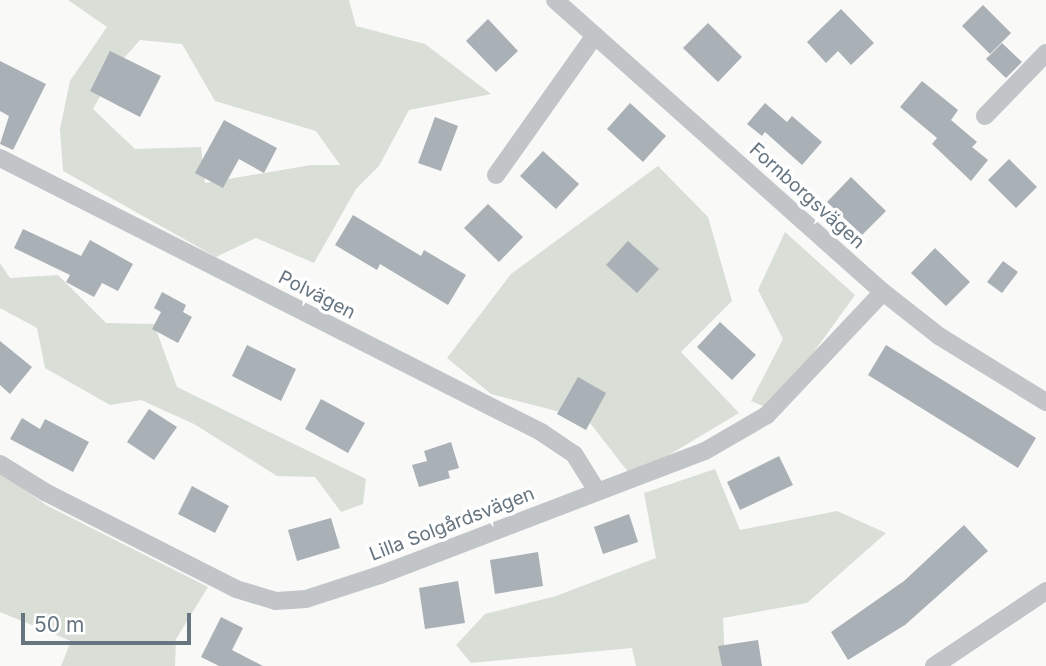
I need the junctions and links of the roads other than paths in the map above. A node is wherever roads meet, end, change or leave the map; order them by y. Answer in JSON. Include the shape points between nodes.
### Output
{"nodes":[{"id":1,"x":555,"y":0,"type":"edge"},
{"id":2,"x":595,"y":35,"type":"junction"},
{"id":3,"x":1046,"y":53,"type":"edge"},
{"id":4,"x":985,"y":116,"type":"dead end"},
{"id":5,"x":0,"y":158,"type":"edge"},
{"id":6,"x":496,"y":175,"type":"dead end"},
{"id":7,"x":883,"y":292,"type":"junction"},
{"id":8,"x":1046,"y":402,"type":"edge"},
{"id":9,"x":0,"y":464,"type":"edge"},
{"id":10,"x":597,"y":491,"type":"junction"},
{"id":11,"x":1046,"y":591,"type":"edge"},
{"id":12,"x":934,"y":666,"type":"edge"}],
"edges":[{"from":1,"to":2,"type":"street","name":"Fornborgsvägen"},
{"from":2,"to":6,"type":"street"},
{"from":2,"to":7,"type":"street","name":"Fornborgsvägen"},
{"from":3,"to":4,"type":"street"},
{"from":5,"to":10,"type":"street","name":"Polvägen","via":[[541,432],[574,454]]},
{"from":7,"to":8,"type":"street","name":"Fornborgsvägen","via":[[939,336]]},
{"from":7,"to":10,"type":"street","name":"Lilla Solgårdsvägen","via":[[754,425],[705,451]]},
{"from":9,"to":10,"type":"street","name":"Lilla Solgårdsvägen","via":[[171,557],[236,589],[276,601],[306,599],[380,575]]},
{"from":11,"to":12,"type":"street"}]}
